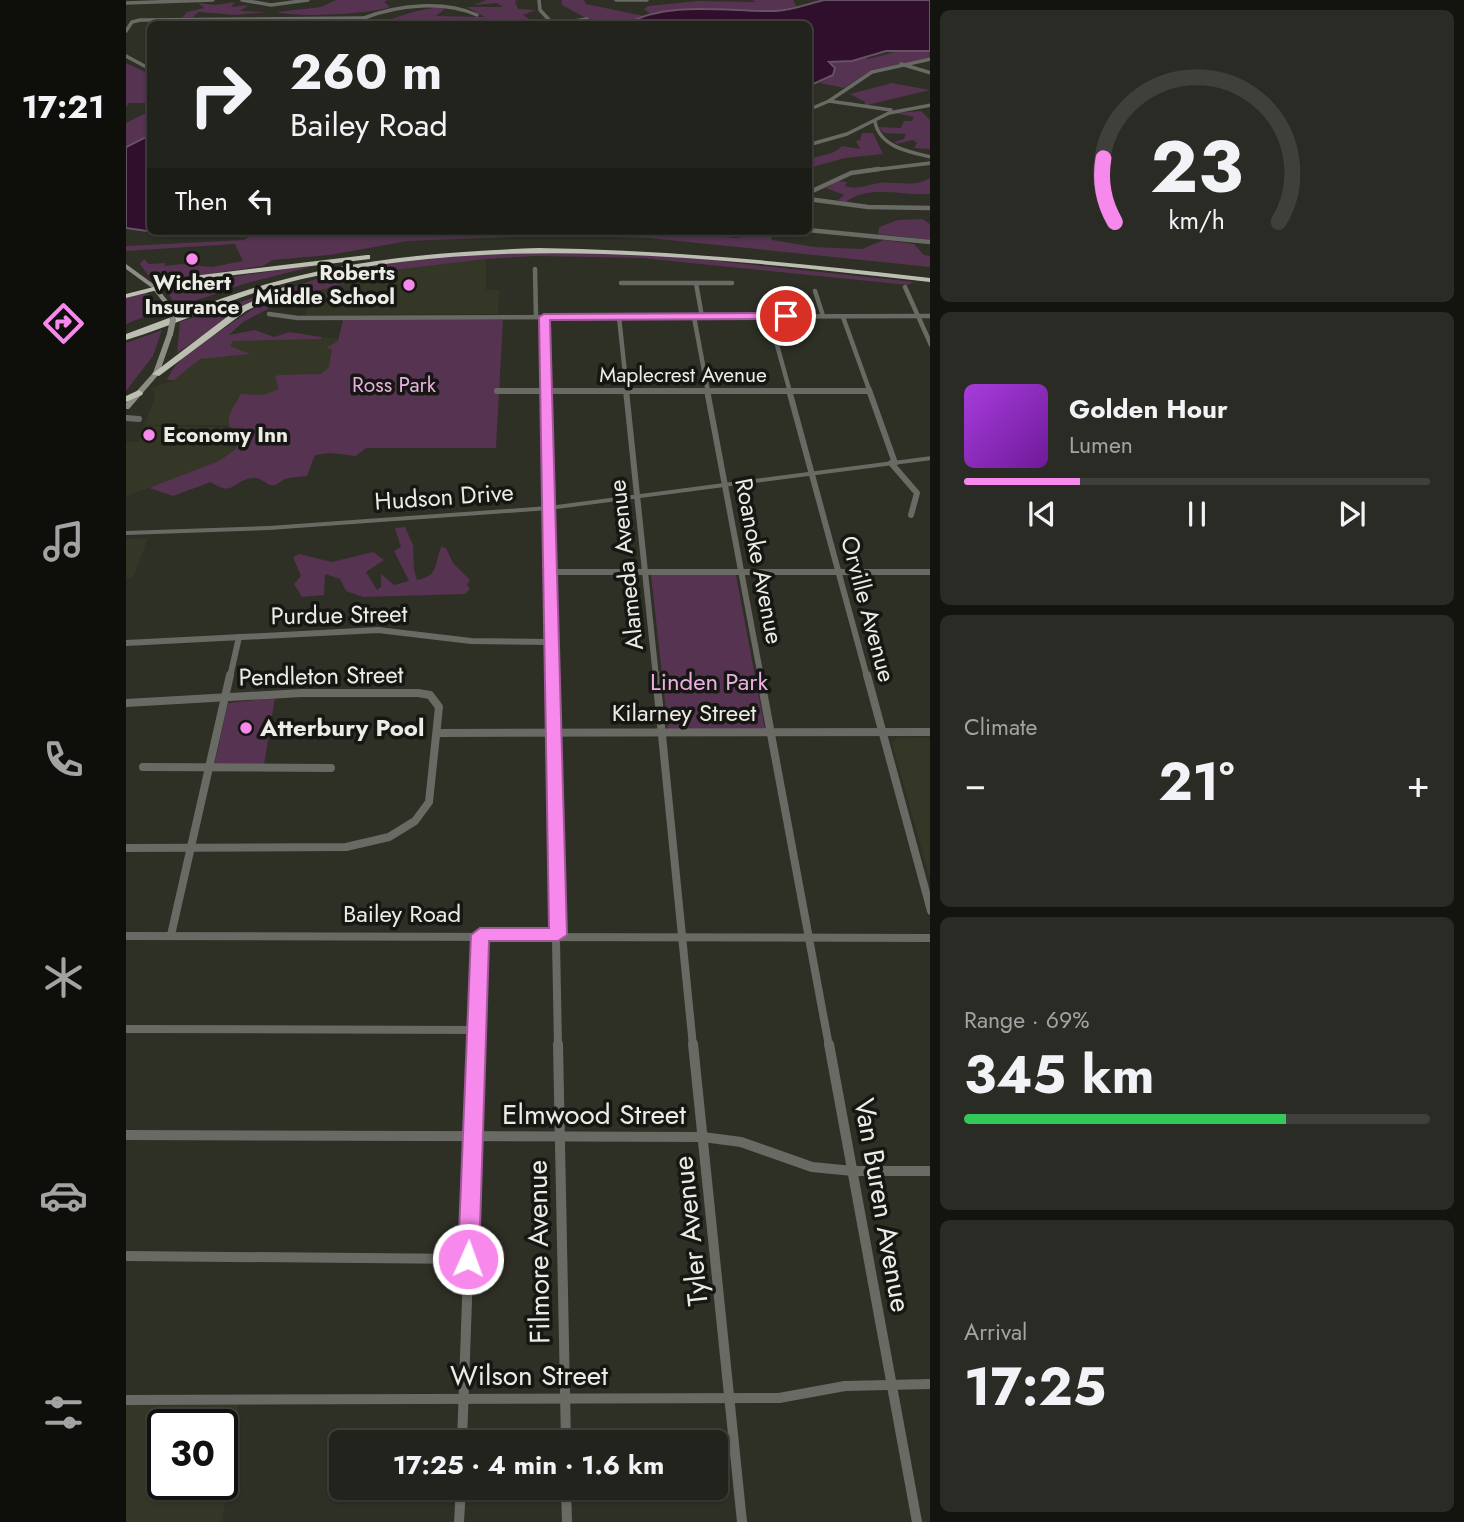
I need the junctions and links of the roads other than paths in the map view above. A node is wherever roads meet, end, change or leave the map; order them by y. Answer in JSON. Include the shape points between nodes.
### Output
{"nodes":[{"id":1,"x":213,"y":0,"type":"edge"},
{"id":2,"x":242,"y":0,"type":"edge"},
{"id":3,"x":308,"y":0,"type":"edge"},
{"id":4,"x":539,"y":0,"type":"edge"},
{"id":5,"x":616,"y":0,"type":"edge"},
{"id":6,"x":648,"y":0,"type":"edge"},
{"id":7,"x":126,"y":3,"type":"edge"},
{"id":8,"x":274,"y":5,"type":"junction"},
{"id":9,"x":477,"y":15,"type":"dead end"},
{"id":10,"x":364,"y":18,"type":"joint"},
{"id":11,"x":587,"y":19,"type":"dead end"},
{"id":12,"x":246,"y":20,"type":"junction"},
{"id":13,"x":267,"y":20,"type":"joint"},
{"id":14,"x":166,"y":21,"type":"edge"},
{"id":15,"x":220,"y":21,"type":"edge"},
{"id":16,"x":255,"y":21,"type":"edge"},
{"id":17,"x":310,"y":21,"type":"edge"},
{"id":18,"x":552,"y":21,"type":"edge"},
{"id":19,"x":574,"y":21,"type":"edge"},
{"id":20,"x":126,"y":32,"type":"edge"},
{"id":21,"x":126,"y":58,"type":"edge"},
{"id":22,"x":930,"y":59,"type":"edge"},
{"id":23,"x":899,"y":63,"type":"junction"},
{"id":24,"x":147,"y":68,"type":"edge"},
{"id":25,"x":930,"y":73,"type":"edge"},
{"id":26,"x":830,"y":101,"type":"junction"},
{"id":27,"x":930,"y":104,"type":"edge"},
{"id":28,"x":859,"y":107,"type":"junction"},
{"id":29,"x":812,"y":108,"type":"edge"},
{"id":30,"x":906,"y":110,"type":"junction"},
{"id":31,"x":930,"y":110,"type":"edge"},
{"id":32,"x":879,"y":117,"type":"junction"},
{"id":33,"x":875,"y":122,"type":"junction"},
{"id":34,"x":860,"y":129,"type":"junction"},
{"id":35,"x":876,"y":131,"type":"junction"},
{"id":36,"x":812,"y":144,"type":"edge"},
{"id":37,"x":930,"y":160,"type":"edge"},
{"id":38,"x":812,"y":191,"type":"edge"},
{"id":39,"x":812,"y":200,"type":"edge"},
{"id":40,"x":930,"y":208,"type":"edge"},
{"id":41,"x":812,"y":230,"type":"edge"},
{"id":42,"x":930,"y":243,"type":"edge"},
{"id":43,"x":388,"y":255,"type":"junction"},
{"id":44,"x":371,"y":263,"type":"junction"},
{"id":45,"x":126,"y":266,"type":"edge"},
{"id":46,"x":535,"y":269,"type":"dead end"},
{"id":47,"x":930,"y":278,"type":"edge"},
{"id":48,"x":621,"y":283,"type":"dead end"},
{"id":49,"x":696,"y":283,"type":"junction"},
{"id":50,"x":732,"y":284,"type":"dead end"},
{"id":51,"x":155,"y":286,"type":"junction"},
{"id":52,"x":905,"y":287,"type":"dead end"},
{"id":53,"x":815,"y":291,"type":"dead end"},
{"id":54,"x":126,"y":296,"type":"edge"},
{"id":55,"x":269,"y":314,"type":"dead end"},
{"id":56,"x":769,"y":316,"type":"junction"},
{"id":57,"x":823,"y":316,"type":"junction"},
{"id":58,"x":918,"y":316,"type":"junction"},
{"id":59,"x":930,"y":316,"type":"edge"},
{"id":60,"x":540,"y":317,"type":"junction"},
{"id":61,"x":619,"y":317,"type":"junction"},
{"id":62,"x":694,"y":317,"type":"junction"},
{"id":63,"x":702,"y":317,"type":"junction"},
{"id":64,"x":843,"y":317,"type":"junction"},
{"id":65,"x":126,"y":331,"type":"edge"},
{"id":66,"x":126,"y":339,"type":"edge"},
{"id":67,"x":930,"y":345,"type":"edge"},
{"id":68,"x":156,"y":374,"type":"junction"},
{"id":69,"x":497,"y":391,"type":"dead end"},
{"id":70,"x":546,"y":391,"type":"junction"},
{"id":71,"x":627,"y":391,"type":"junction"},
{"id":72,"x":708,"y":391,"type":"junction"},
{"id":73,"x":789,"y":391,"type":"junction"},
{"id":74,"x":869,"y":391,"type":"junction"},
{"id":75,"x":139,"y":393,"type":"junction"},
{"id":76,"x":126,"y":399,"type":"edge"},
{"id":77,"x":126,"y":407,"type":"edge"},
{"id":78,"x":126,"y":418,"type":"edge"},
{"id":79,"x":139,"y":419,"type":"dead end"},
{"id":80,"x":930,"y":458,"type":"edge"},
{"id":81,"x":893,"y":463,"type":"junction"},
{"id":82,"x":811,"y":475,"type":"junction"},
{"id":83,"x":726,"y":486,"type":"junction"},
{"id":84,"x":639,"y":498,"type":"junction"},
{"id":85,"x":549,"y":509,"type":"junction"},
{"id":86,"x":911,"y":515,"type":"dead end"},
{"id":87,"x":126,"y":533,"type":"edge"},
{"id":88,"x":550,"y":572,"type":"junction"},
{"id":89,"x":647,"y":572,"type":"junction"},
{"id":90,"x":741,"y":572,"type":"junction"},
{"id":91,"x":838,"y":572,"type":"junction"},
{"id":92,"x":930,"y":572,"type":"edge"},
{"id":93,"x":239,"y":637,"type":"junction"},
{"id":94,"x":552,"y":642,"type":"junction"},
{"id":95,"x":126,"y":643,"type":"edge"},
{"id":96,"x":226,"y":697,"type":"junction"},
{"id":97,"x":126,"y":703,"type":"edge"},
{"id":98,"x":772,"y":732,"type":"junction"},
{"id":99,"x":882,"y":732,"type":"junction"},
{"id":100,"x":930,"y":732,"type":"edge"},
{"id":101,"x":438,"y":733,"type":"junction"},
{"id":102,"x":554,"y":733,"type":"junction"},
{"id":103,"x":663,"y":733,"type":"junction"},
{"id":104,"x":143,"y":767,"type":"dead end"},
{"id":105,"x":209,"y":768,"type":"junction"},
{"id":106,"x":331,"y":768,"type":"dead end"},
{"id":107,"x":126,"y":848,"type":"edge"},
{"id":108,"x":191,"y":848,"type":"junction"},
{"id":109,"x":930,"y":911,"type":"edge"},
{"id":110,"x":171,"y":935,"type":"junction"},
{"id":111,"x":480,"y":935,"type":"junction"},
{"id":112,"x":558,"y":935,"type":"junction"},
{"id":113,"x":126,"y":936,"type":"edge"},
{"id":114,"x":684,"y":936,"type":"junction"},
{"id":115,"x":810,"y":937,"type":"junction"},
{"id":116,"x":930,"y":938,"type":"edge"},
{"id":117,"x":126,"y":1029,"type":"edge"},
{"id":118,"x":476,"y":1030,"type":"junction"},
{"id":119,"x":126,"y":1135,"type":"edge"},
{"id":120,"x":561,"y":1136,"type":"junction"},
{"id":121,"x":473,"y":1137,"type":"junction"},
{"id":122,"x":703,"y":1137,"type":"junction"},
{"id":123,"x":853,"y":1171,"type":"junction"},
{"id":124,"x":930,"y":1171,"type":"edge"},
{"id":125,"x":126,"y":1256,"type":"edge"},
{"id":126,"x":468,"y":1259,"type":"junction"},
{"id":127,"x":892,"y":1384,"type":"junction"},
{"id":128,"x":930,"y":1384,"type":"edge"},
{"id":129,"x":463,"y":1398,"type":"junction"},
{"id":130,"x":730,"y":1398,"type":"junction"},
{"id":131,"x":564,"y":1399,"type":"junction"},
{"id":132,"x":126,"y":1400,"type":"edge"},
{"id":133,"x":462,"y":1430,"type":"edge"},
{"id":134,"x":565,"y":1430,"type":"edge"},
{"id":135,"x":460,"y":1500,"type":"edge"},
{"id":136,"x":566,"y":1500,"type":"edge"},
{"id":137,"x":459,"y":1522,"type":"edge"},
{"id":138,"x":567,"y":1522,"type":"edge"},
{"id":139,"x":742,"y":1522,"type":"edge"},
{"id":140,"x":917,"y":1522,"type":"edge"}],
"edges":[{"from":1,"to":7,"type":"street"},
{"from":2,"to":8,"type":"street"},
{"from":3,"to":8,"type":"street"},
{"from":4,"to":18,"type":"street","via":[[541,10]]},
{"from":5,"to":6,"type":"street"},
{"from":8,"to":13,"type":"street"},
{"from":9,"to":10,"type":"street","via":[[456,7],[423,5]]},
{"from":10,"to":17,"type":"street"},
{"from":11,"to":19,"type":"street"},
{"from":12,"to":13,"type":"street"},
{"from":12,"to":15,"type":"street"},
{"from":12,"to":16,"type":"street"},
{"from":14,"to":20,"type":"street","via":[[132,22]]},
{"from":21,"to":24,"type":"street"},
{"from":22,"to":23,"type":"street"},
{"from":23,"to":25,"type":"street"},
{"from":23,"to":26,"type":"street","via":[[863,76]]},
{"from":26,"to":28,"type":"street"},
{"from":26,"to":29,"type":"street"},
{"from":27,"to":30,"type":"street"},
{"from":28,"to":30,"type":"street"},
{"from":28,"to":32,"type":"street"},
{"from":30,"to":31,"type":"street"},
{"from":30,"to":32,"type":"street"},
{"from":32,"to":33,"type":"street"},
{"from":33,"to":34,"type":"street"},
{"from":33,"to":35,"type":"street"},
{"from":34,"to":35,"type":"street"},
{"from":34,"to":36,"type":"street"},
{"from":35,"to":37,"type":"street"},
{"from":37,"to":38,"type":"street","via":[[851,173]]},
{"from":39,"to":40,"type":"street"},
{"from":41,"to":42,"type":"street"},
{"from":43,"to":47,"type":"highway","via":[[500,243],[589,243]]},
{"from":43,"to":51,"type":"highway","via":[[241,271]]},
{"from":43,"to":65,"type":"highway","via":[[255,285]]},
{"from":44,"to":47,"type":"highway","via":[[487,250],[602,248]]},
{"from":44,"to":66,"type":"highway","via":[[253,291]]},
{"from":44,"to":68,"type":"highway","via":[[263,298],[216,327]]},
{"from":45,"to":51,"type":"main road"},
{"from":46,"to":60,"type":"street","name":"Filmore Avenue"},
{"from":48,"to":49,"type":"street"},
{"from":49,"to":50,"type":"street"},
{"from":49,"to":63,"type":"street"},
{"from":51,"to":54,"type":"highway"},
{"from":51,"to":68,"type":"main road","bridge":true,"via":[[173,320]]},
{"from":52,"to":58,"type":"street"},
{"from":53,"to":57,"type":"street"},
{"from":55,"to":60,"type":"street","via":[[298,318]]},
{"from":56,"to":57,"type":"street"},
{"from":56,"to":63,"type":"street"},
{"from":56,"to":73,"type":"street","name":"Orville Avenue"},
{"from":57,"to":64,"type":"street"},
{"from":58,"to":59,"type":"street"},
{"from":58,"to":64,"type":"street"},
{"from":58,"to":67,"type":"street"},
{"from":60,"to":61,"type":"street"},
{"from":60,"to":70,"type":"street","name":"Filmore Avenue"},
{"from":61,"to":62,"type":"street"},
{"from":61,"to":71,"type":"street","name":"Alameda Avenue"},
{"from":62,"to":63,"type":"street"},
{"from":62,"to":72,"type":"street","name":"Roanoke Avenue"},
{"from":64,"to":74,"type":"street"},
{"from":68,"to":75,"type":"main road"},
{"from":69,"to":70,"type":"street","name":"Maplecrest Avenue"},
{"from":70,"to":71,"type":"street","name":"Maplecrest Avenue"},
{"from":70,"to":85,"type":"street","name":"Filmore Avenue"},
{"from":71,"to":72,"type":"street","name":"Maplecrest Avenue"},
{"from":71,"to":84,"type":"street","name":"Alameda Avenue"},
{"from":72,"to":73,"type":"street","name":"Maplecrest Avenue"},
{"from":72,"to":83,"type":"street","name":"Roanoke Avenue"},
{"from":73,"to":74,"type":"street","name":"Maplecrest Avenue"},
{"from":73,"to":82,"type":"street","name":"Orville Avenue"},
{"from":74,"to":81,"type":"street"},
{"from":75,"to":76,"type":"highway"},
{"from":75,"to":77,"type":"main road"},
{"from":78,"to":79,"type":"street"},
{"from":80,"to":81,"type":"street","name":"Hudson Drive"},
{"from":81,"to":82,"type":"street","name":"Hudson Drive"},
{"from":81,"to":86,"type":"street","via":[[916,491]]},
{"from":82,"to":83,"type":"street","name":"Hudson Drive"},
{"from":82,"to":91,"type":"street","name":"Orville Avenue"},
{"from":83,"to":84,"type":"street","name":"Hudson Drive"},
{"from":83,"to":90,"type":"street","name":"Roanoke Avenue"},
{"from":84,"to":85,"type":"street","name":"Hudson Drive"},
{"from":84,"to":89,"type":"street","name":"Alameda Avenue"},
{"from":85,"to":87,"type":"street","name":"Hudson Drive"},
{"from":85,"to":88,"type":"street","name":"Filmore Avenue"},
{"from":88,"to":89,"type":"street"},
{"from":88,"to":94,"type":"street","name":"Filmore Avenue"},
{"from":89,"to":90,"type":"street"},
{"from":89,"to":103,"type":"street","name":"Alameda Avenue"},
{"from":90,"to":91,"type":"street"},
{"from":90,"to":98,"type":"street","name":"Roanoke Avenue"},
{"from":91,"to":92,"type":"street"},
{"from":91,"to":99,"type":"street","name":"Orville Avenue"},
{"from":93,"to":94,"type":"street","name":"Purdue Street","via":[[378,630],[471,641]]},
{"from":93,"to":95,"type":"street","name":"Purdue Street"},
{"from":93,"to":96,"type":"street"},
{"from":94,"to":102,"type":"street","name":"Filmore Avenue"},
{"from":96,"to":97,"type":"street"},
{"from":96,"to":101,"type":"street","name":"Pendleton Street","via":[[425,693],[439,703]]},
{"from":96,"to":105,"type":"street"},
{"from":98,"to":99,"type":"street","name":"Kilarney Street"},
{"from":98,"to":103,"type":"street","name":"Kilarney Street"},
{"from":98,"to":115,"type":"street","name":"Roanoke Avenue"},
{"from":99,"to":100,"type":"street","name":"Kilarney Street"},
{"from":99,"to":109,"type":"street","name":"Orville Avenue"},
{"from":101,"to":102,"type":"street","name":"Kilarney Street"},
{"from":101,"to":108,"type":"street","name":"Pendleton Street","via":[[429,803],[415,821],[394,834],[346,847]]},
{"from":102,"to":103,"type":"street","name":"Kilarney Street"},
{"from":102,"to":112,"type":"street","name":"Filmore Avenue"},
{"from":103,"to":114,"type":"street","name":"Alameda Avenue"},
{"from":104,"to":105,"type":"street"},
{"from":105,"to":106,"type":"street"},
{"from":105,"to":108,"type":"street"},
{"from":107,"to":108,"type":"street","name":"Pendleton Street"},
{"from":108,"to":110,"type":"street"},
{"from":110,"to":111,"type":"street","name":"Bailey Road"},
{"from":110,"to":113,"type":"street","name":"Bailey Road"},
{"from":111,"to":112,"type":"street","name":"Bailey Road"},
{"from":111,"to":118,"type":"street"},
{"from":112,"to":114,"type":"street","name":"Bailey Road"},
{"from":112,"to":120,"type":"street","name":"Filmore Avenue"},
{"from":114,"to":115,"type":"street","name":"Bailey Road"},
{"from":114,"to":122,"type":"street","name":"Tyler Avenue"},
{"from":115,"to":116,"type":"street","name":"Bailey Road"},
{"from":115,"to":123,"type":"street","name":"Van Buren Avenue"},
{"from":117,"to":118,"type":"street"},
{"from":118,"to":121,"type":"street"},
{"from":119,"to":121,"type":"street","name":"Elmwood Street"},
{"from":120,"to":121,"type":"street","name":"Elmwood Street"},
{"from":120,"to":122,"type":"street","name":"Elmwood Street"},
{"from":120,"to":131,"type":"street","name":"Filmore Avenue"},
{"from":121,"to":126,"type":"street"},
{"from":122,"to":123,"type":"street","name":"Elmwood Street","via":[[741,1142],[812,1167]]},
{"from":122,"to":130,"type":"street","name":"Tyler Avenue"},
{"from":123,"to":124,"type":"street","name":"Elmwood Street"},
{"from":123,"to":127,"type":"street","name":"Van Buren Avenue"},
{"from":125,"to":126,"type":"street"},
{"from":126,"to":129,"type":"street"},
{"from":127,"to":128,"type":"street","name":"Wilson Street"},
{"from":127,"to":130,"type":"street","name":"Wilson Street","via":[[845,1386],[779,1398]]},
{"from":127,"to":140,"type":"street","name":"Van Buren Avenue"},
{"from":129,"to":131,"type":"street","name":"Wilson Street"},
{"from":129,"to":132,"type":"street","name":"Wilson Street"},
{"from":129,"to":133,"type":"street"},
{"from":130,"to":131,"type":"street","name":"Wilson Street"},
{"from":130,"to":139,"type":"street","name":"Tyler Avenue"},
{"from":131,"to":134,"type":"street","name":"Filmore Avenue"},
{"from":135,"to":137,"type":"street"},
{"from":136,"to":138,"type":"street"}]}
